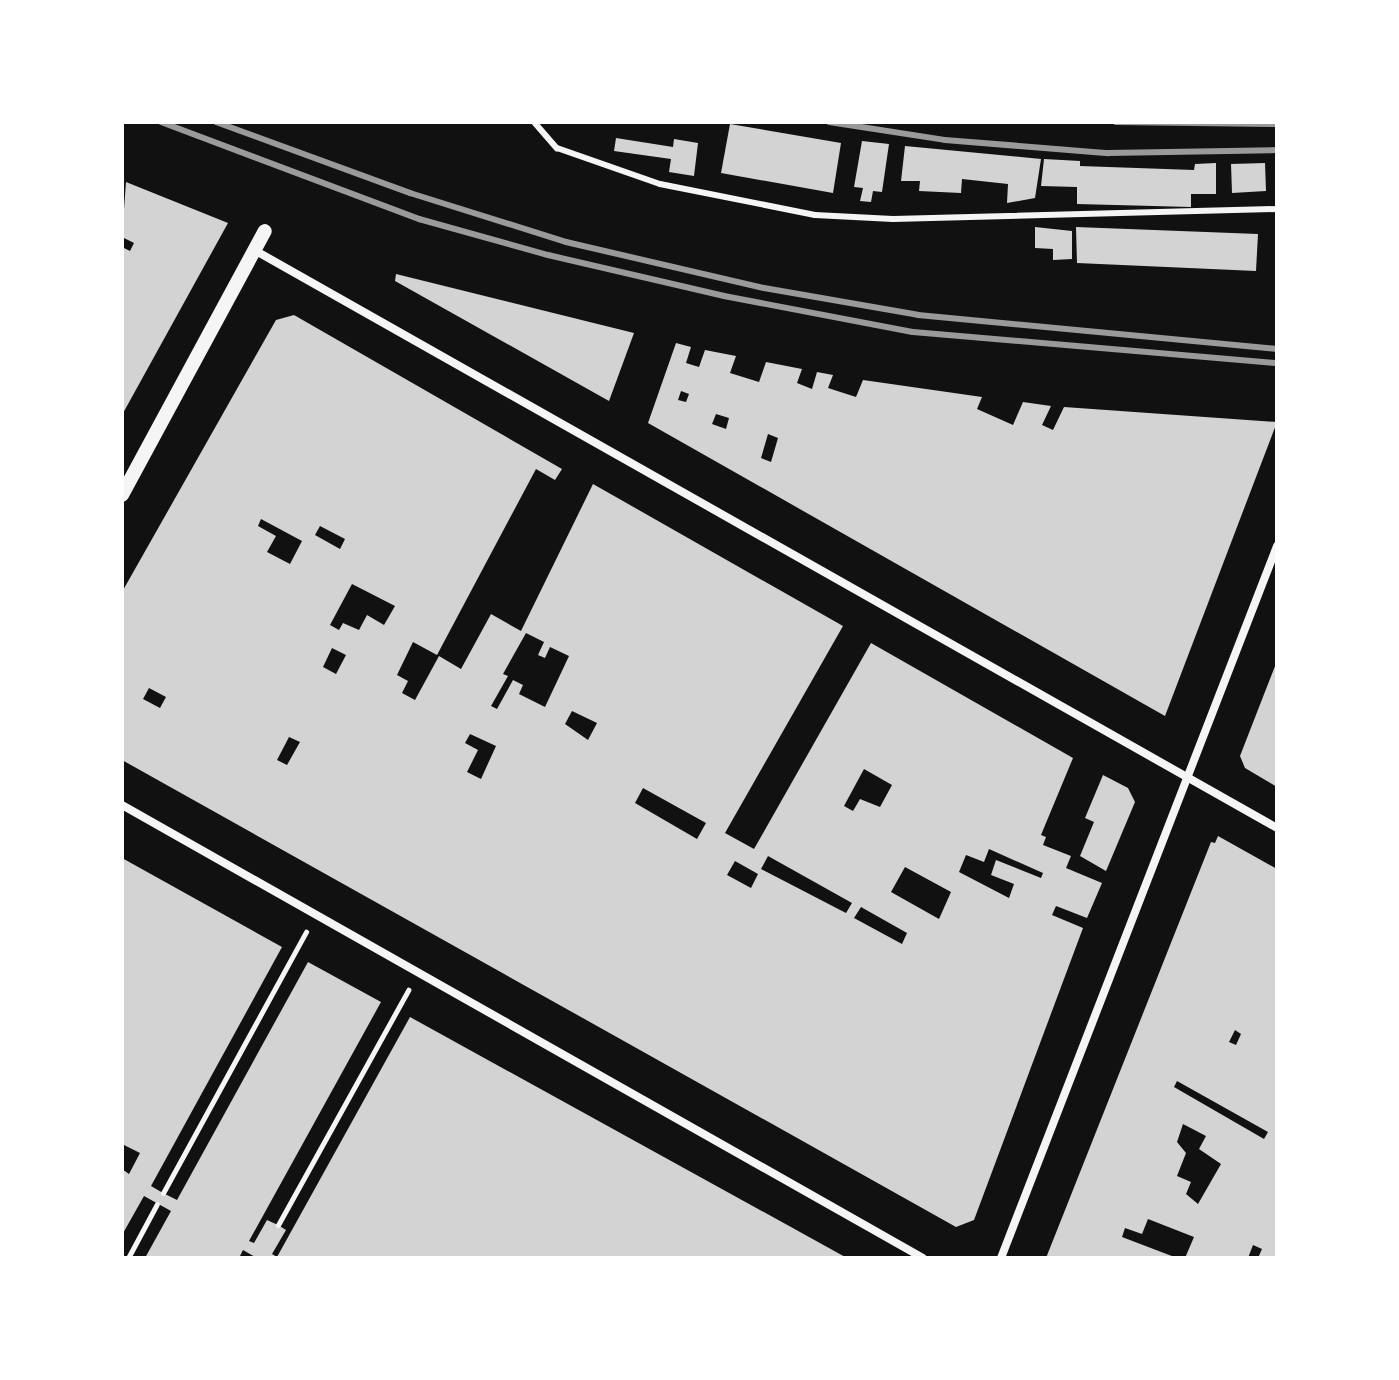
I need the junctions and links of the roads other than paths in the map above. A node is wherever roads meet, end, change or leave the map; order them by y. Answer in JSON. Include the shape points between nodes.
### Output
{"nodes":[{"id":1,"x":534,"y":122,"type":"edge"},
{"id":2,"x":1277,"y":209,"type":"edge"},
{"id":3,"x":265,"y":231,"type":"dead end"},
{"id":4,"x":256,"y":251,"type":"junction"},
{"id":5,"x":122,"y":495,"type":"edge"},
{"id":6,"x":1277,"y":546,"type":"edge"},
{"id":7,"x":1186,"y":776,"type":"junction"},
{"id":8,"x":122,"y":805,"type":"edge"},
{"id":9,"x":1277,"y":828,"type":"edge"},
{"id":10,"x":923,"y":1258,"type":"edge"},
{"id":11,"x":1001,"y":1258,"type":"edge"}],
"edges":[{"from":1,"to":2,"type":"lane","via":[[557,148],[660,184],[815,215],[893,219]]},
{"from":3,"to":4,"type":"street"},
{"from":4,"to":5,"type":"street"},
{"from":4,"to":7,"type":"street"},
{"from":6,"to":7,"type":"street"},
{"from":7,"to":9,"type":"street"},
{"from":7,"to":11,"type":"street"},
{"from":8,"to":10,"type":"street"}]}
